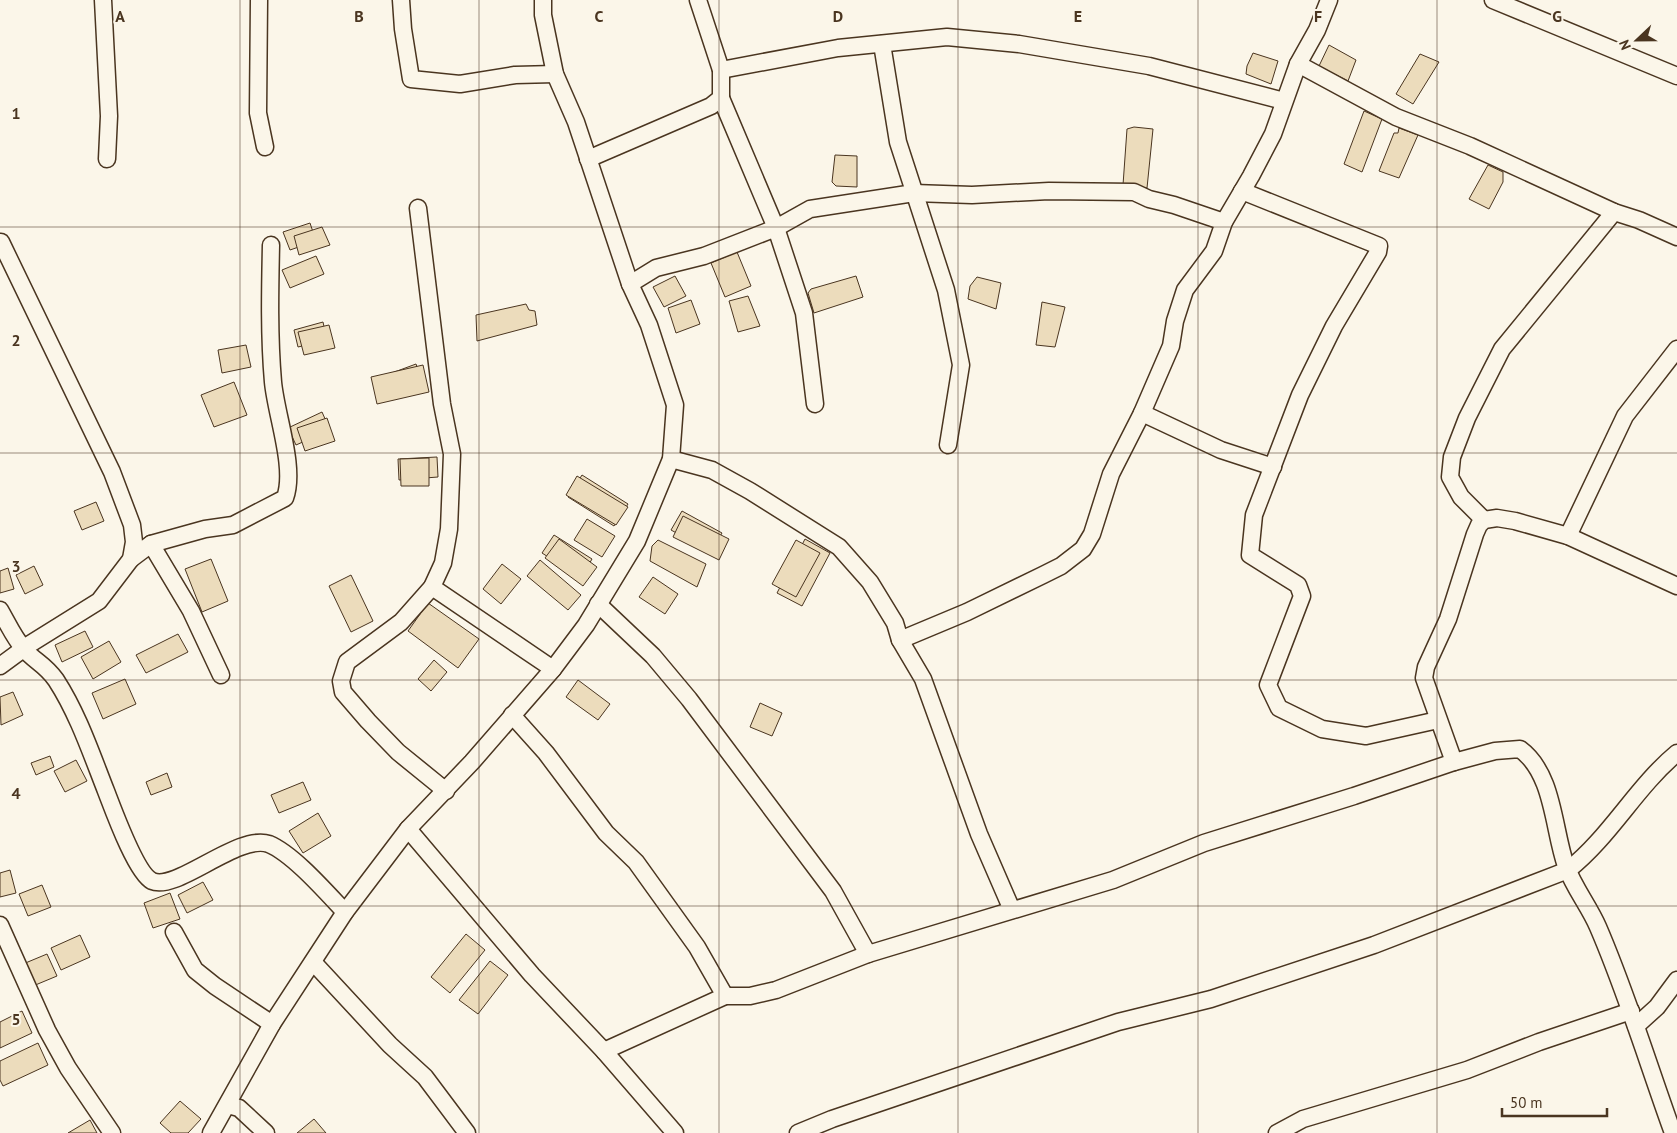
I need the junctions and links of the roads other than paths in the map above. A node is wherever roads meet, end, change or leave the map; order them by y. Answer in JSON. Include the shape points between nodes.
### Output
{"nodes":[{"id":1,"x":103,"y":0,"type":"edge"},
{"id":2,"x":259,"y":0,"type":"edge"},
{"id":3,"x":401,"y":0,"type":"edge"},
{"id":4,"x":543,"y":0,"type":"edge"},
{"id":5,"x":698,"y":0,"type":"edge"},
{"id":6,"x":1329,"y":0,"type":"edge"},
{"id":7,"x":1493,"y":0,"type":"edge"},
{"id":8,"x":882,"y":44,"type":"junction"},
{"id":9,"x":1298,"y":64,"type":"junction"},
{"id":10,"x":721,"y":70,"type":"junction"},
{"id":11,"x":555,"y":74,"type":"junction"},
{"id":12,"x":1677,"y":76,"type":"edge"},
{"id":13,"x":721,"y":98,"type":"junction"},
{"id":14,"x":1284,"y":101,"type":"junction"},
{"id":15,"x":265,"y":147,"type":"dead end"},
{"id":16,"x":107,"y":159,"type":"dead end"},
{"id":17,"x":588,"y":159,"type":"junction"},
{"id":18,"x":1242,"y":191,"type":"junction"},
{"id":19,"x":914,"y":193,"type":"junction"},
{"id":20,"x":418,"y":208,"type":"dead end"},
{"id":21,"x":1614,"y":212,"type":"junction"},
{"id":22,"x":1224,"y":222,"type":"junction"},
{"id":23,"x":776,"y":228,"type":"junction"},
{"id":24,"x":1677,"y":237,"type":"edge"},
{"id":25,"x":1,"y":242,"type":"dead end"},
{"id":26,"x":271,"y":244,"type":"dead end"},
{"id":27,"x":630,"y":284,"type":"junction"},
{"id":28,"x":1677,"y":349,"type":"edge"},
{"id":29,"x":815,"y":404,"type":"dead end"},
{"id":30,"x":1142,"y":413,"type":"junction"},
{"id":31,"x":948,"y":445,"type":"dead end"},
{"id":32,"x":671,"y":459,"type":"junction"},
{"id":33,"x":1273,"y":467,"type":"junction"},
{"id":34,"x":1484,"y":520,"type":"junction"},
{"id":35,"x":1568,"y":536,"type":"junction"},
{"id":36,"x":151,"y":544,"type":"junction"},
{"id":37,"x":131,"y":559,"type":"junction"},
{"id":38,"x":1677,"y":586,"type":"edge"},
{"id":39,"x":432,"y":588,"type":"junction"},
{"id":40,"x":598,"y":604,"type":"junction"},
{"id":41,"x":0,"y":610,"type":"edge"},
{"id":42,"x":900,"y":640,"type":"junction"},
{"id":43,"x":24,"y":650,"type":"junction"},
{"id":44,"x":0,"y":666,"type":"edge"},
{"id":45,"x":553,"y":669,"type":"junction"},
{"id":46,"x":221,"y":675,"type":"dead end"},
{"id":47,"x":512,"y":715,"type":"junction"},
{"id":48,"x":1438,"y":720,"type":"junction"},
{"id":49,"x":1677,"y":753,"type":"edge"},
{"id":50,"x":1454,"y":762,"type":"junction"},
{"id":51,"x":446,"y":791,"type":"junction"},
{"id":52,"x":408,"y":829,"type":"junction"},
{"id":53,"x":1568,"y":870,"type":"junction"},
{"id":54,"x":1012,"y":910,"type":"junction"},
{"id":55,"x":345,"y":912,"type":"junction"},
{"id":56,"x":0,"y":925,"type":"edge"},
{"id":57,"x":174,"y":932,"type":"dead end"},
{"id":58,"x":868,"y":954,"type":"junction"},
{"id":59,"x":313,"y":962,"type":"junction"},
{"id":60,"x":1677,"y":980,"type":"edge"},
{"id":61,"x":725,"y":996,"type":"junction"},
{"id":62,"x":1634,"y":1018,"type":"junction"},
{"id":63,"x":272,"y":1024,"type":"junction"},
{"id":64,"x":604,"y":1051,"type":"junction"},
{"id":65,"x":228,"y":1105,"type":"junction"},
{"id":66,"x":112,"y":1133,"type":"edge"},
{"id":67,"x":211,"y":1133,"type":"edge"},
{"id":68,"x":266,"y":1133,"type":"edge"},
{"id":69,"x":467,"y":1133,"type":"edge"},
{"id":70,"x":675,"y":1133,"type":"edge"},
{"id":71,"x":798,"y":1133,"type":"edge"},
{"id":72,"x":1277,"y":1133,"type":"edge"},
{"id":73,"x":1673,"y":1133,"type":"edge"}],
"edges":[{"from":1,"to":16,"type":"street","via":[[110,116]]},
{"from":2,"to":15,"type":"street","via":[[258,113]]},
{"from":3,"to":11,"type":"street","via":[[402,29],[411,79],[460,84],[515,74]]},
{"from":4,"to":11,"type":"street","via":[[542,15]]},
{"from":5,"to":10,"type":"street"},
{"from":6,"to":9,"type":"street"},
{"from":7,"to":12,"type":"street"},
{"from":8,"to":10,"type":"street","via":[[838,48]]},
{"from":8,"to":14,"type":"street","via":[[946,37],[1019,44],[1149,66]]},
{"from":8,"to":19,"type":"street","via":[[891,108]]},
{"from":9,"to":14,"type":"street"},
{"from":9,"to":21,"type":"street","via":[[1396,117],[1470,146]]},
{"from":10,"to":13,"type":"street"},
{"from":11,"to":17,"type":"street"},
{"from":13,"to":17,"type":"street","via":[[711,106]]},
{"from":13,"to":23,"type":"street"},
{"from":14,"to":18,"type":"street","via":[[1272,134]]},
{"from":17,"to":27,"type":"street"},
{"from":18,"to":22,"type":"street"},
{"from":18,"to":33,"type":"street","via":[[1379,246],[1300,395]]},
{"from":19,"to":22,"type":"street","via":[[1134,192]]},
{"from":19,"to":23,"type":"street","via":[[810,209]]},
{"from":19,"to":31,"type":"street","via":[[946,290],[961,365]]},
{"from":20,"to":39,"type":"street","via":[[438,376],[452,454],[449,529],[443,563]]},
{"from":21,"to":24,"type":"street"},
{"from":21,"to":34,"type":"street","via":[[1502,349],[1467,418],[1452,456],[1450,477],[1461,497]]},
{"from":22,"to":30,"type":"street","via":[[1214,251],[1185,290],[1170,346]]},
{"from":23,"to":27,"type":"street","via":[[704,256],[656,268]]},
{"from":23,"to":29,"type":"street","via":[[804,313]]},
{"from":25,"to":37,"type":"street","via":[[112,472],[132,526]]},
{"from":26,"to":36,"type":"street","via":[[270,340],[273,385],[287,460],[289,488],[285,498],[233,525]]},
{"from":27,"to":32,"type":"street","via":[[649,325],[675,405]]},
{"from":28,"to":35,"type":"street","via":[[1625,416]]},
{"from":30,"to":33,"type":"street","via":[[1221,450]]},
{"from":30,"to":42,"type":"street","via":[[1111,474],[1092,534],[1083,549],[1043,575]]},
{"from":32,"to":40,"type":"street","via":[[637,541]]},
{"from":32,"to":42,"type":"street","via":[[712,470],[839,547],[870,582],[895,623]]},
{"from":33,"to":48,"type":"street","via":[[1254,515],[1250,555],[1298,585],[1302,596],[1268,685],[1279,708],[1322,729],[1366,736]]},
{"from":34,"to":35,"type":"street","via":[[1515,521]]},
{"from":34,"to":48,"type":"street","via":[[1475,534],[1448,619],[1426,667],[1426,688]]},
{"from":35,"to":38,"type":"street"},
{"from":36,"to":37,"type":"street"},
{"from":36,"to":46,"type":"street","via":[[191,611]]},
{"from":37,"to":43,"type":"street","via":[[99,600]]},
{"from":39,"to":45,"type":"street"},
{"from":39,"to":51,"type":"street","via":[[401,622],[347,662],[341,681],[343,692],[374,727],[398,752]]},
{"from":40,"to":45,"type":"street"},
{"from":40,"to":58,"type":"street","via":[[653,656],[689,699],[833,891]]},
{"from":41,"to":43,"type":"street"},
{"from":42,"to":54,"type":"street","via":[[923,679],[979,834]]},
{"from":43,"to":44,"type":"street"},
{"from":43,"to":55,"type":"street","via":[[44,664],[70,703],[119,824],[139,867],[151,880],[169,881],[206,862],[256,843],[267,844],[303,870]]},
{"from":45,"to":47,"type":"street"},
{"from":47,"to":51,"type":"street"},
{"from":47,"to":61,"type":"street","via":[[546,753],[606,833],[636,862],[697,947]]},
{"from":48,"to":50,"type":"street"},
{"from":49,"to":53,"type":"street","via":[[1590,853]]},
{"from":50,"to":53,"type":"street","via":[[1512,749],[1520,749],[1530,756],[1547,795]]},
{"from":50,"to":54,"type":"street","via":[[1204,843],[1113,880]]},
{"from":51,"to":52,"type":"street"},
{"from":52,"to":55,"type":"street"},
{"from":52,"to":64,"type":"street","via":[[532,975]]},
{"from":53,"to":62,"type":"street","via":[[1597,925]]},
{"from":53,"to":71,"type":"street","via":[[1374,945],[1211,999],[1118,1022]]},
{"from":54,"to":58,"type":"street"},
{"from":55,"to":59,"type":"street"},
{"from":56,"to":66,"type":"street","via":[[47,1030],[68,1068]]},
{"from":57,"to":63,"type":"street","via":[[196,970]]},
{"from":58,"to":61,"type":"street","via":[[776,990],[750,996]]},
{"from":59,"to":63,"type":"street"},
{"from":59,"to":69,"type":"street","via":[[390,1045],[425,1077]]},
{"from":60,"to":62,"type":"street","via":[[1657,1007]]},
{"from":61,"to":64,"type":"street"},
{"from":62,"to":72,"type":"street","via":[[1539,1042],[1467,1070],[1303,1119]]},
{"from":62,"to":73,"type":"street"},
{"from":63,"to":65,"type":"street"},
{"from":64,"to":70,"type":"street"},
{"from":65,"to":67,"type":"street"},
{"from":65,"to":68,"type":"street","via":[[240,1108]]}]}
